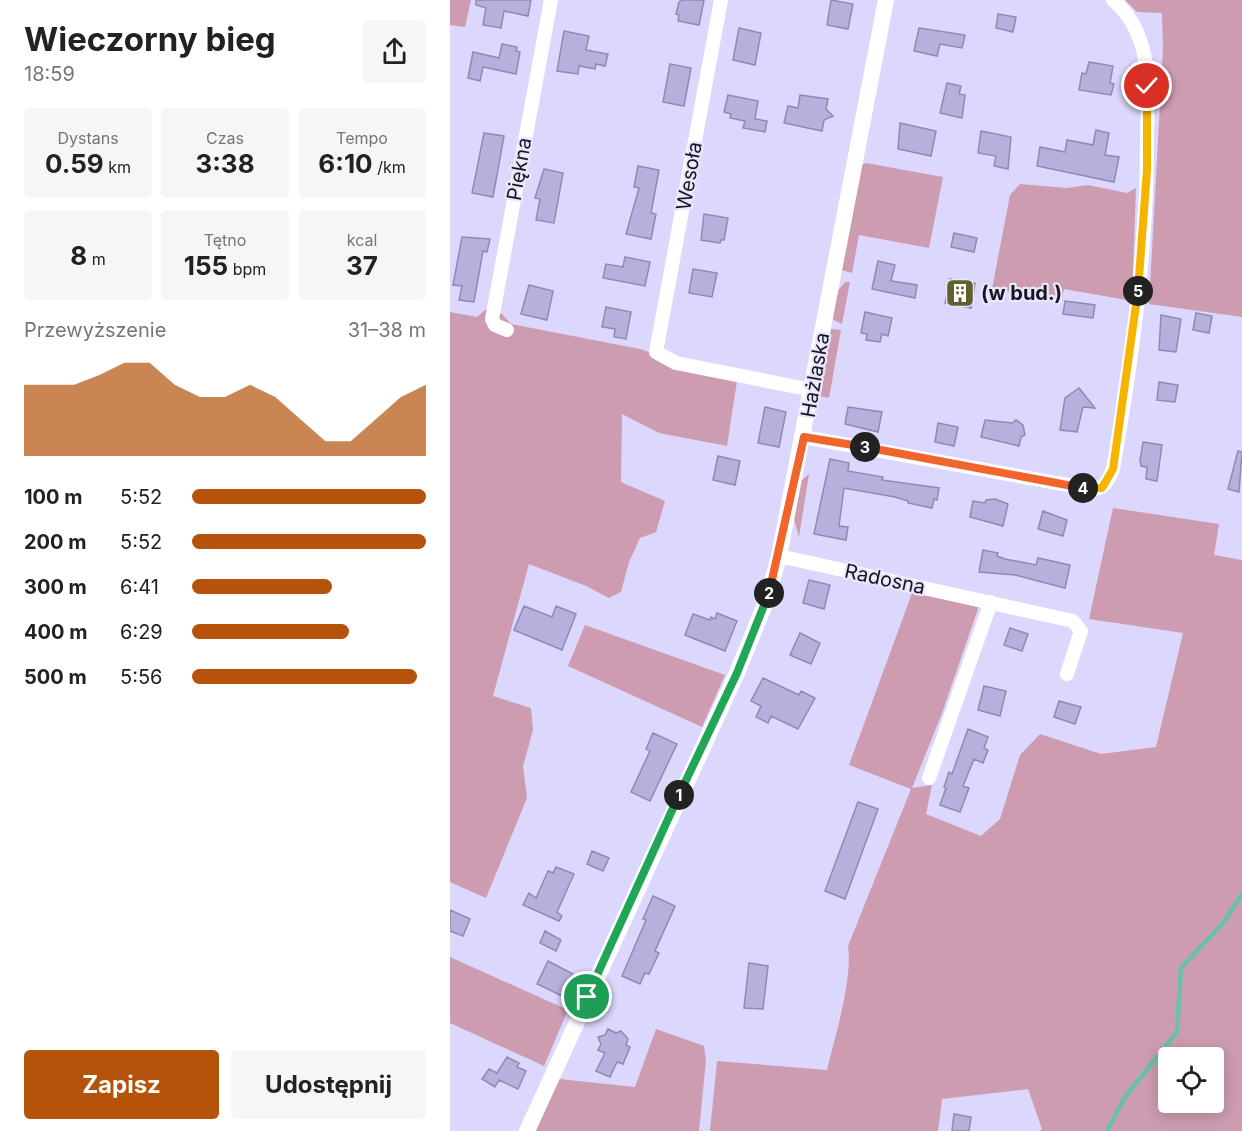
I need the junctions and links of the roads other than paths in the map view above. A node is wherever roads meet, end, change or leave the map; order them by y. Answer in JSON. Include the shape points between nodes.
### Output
{"nodes":[{"id":1,"x":551,"y":0,"type":"edge"},
{"id":2,"x":721,"y":0,"type":"edge"},
{"id":3,"x":886,"y":0,"type":"edge"},
{"id":4,"x":1113,"y":0,"type":"edge"},
{"id":5,"x":507,"y":330,"type":"dead end"},
{"id":6,"x":812,"y":390,"type":"junction"},
{"id":7,"x":804,"y":437,"type":"junction"},
{"id":8,"x":779,"y":556,"type":"junction"},
{"id":9,"x":991,"y":602,"type":"junction"},
{"id":10,"x":1067,"y":674,"type":"dead end"},
{"id":11,"x":929,"y":778,"type":"dead end"},
{"id":12,"x":527,"y":1131,"type":"edge"}],
"edges":[{"from":1,"to":5,"type":"street","name":"Piękna","via":[[492,319],[495,325]]},
{"from":2,"to":6,"type":"street","name":"Wesoła","via":[[656,352],[676,363]]},
{"from":3,"to":6,"type":"street","name":"Hażlaska"},
{"from":4,"to":7,"type":"street","via":[[1133,23],[1144,54],[1147,170],[1134,333],[1113,469],[1105,485],[1090,489]]},
{"from":6,"to":7,"type":"street","name":"Hażlaska"},
{"from":7,"to":8,"type":"street","name":"Hażlaska"},
{"from":8,"to":9,"type":"street","name":"Radosna"},
{"from":8,"to":12,"type":"street","name":"Hażlaska","via":[[754,633]]},
{"from":9,"to":10,"type":"street","name":"Radosna","via":[[1073,621],[1081,631]]},
{"from":9,"to":11,"type":"street"}]}
